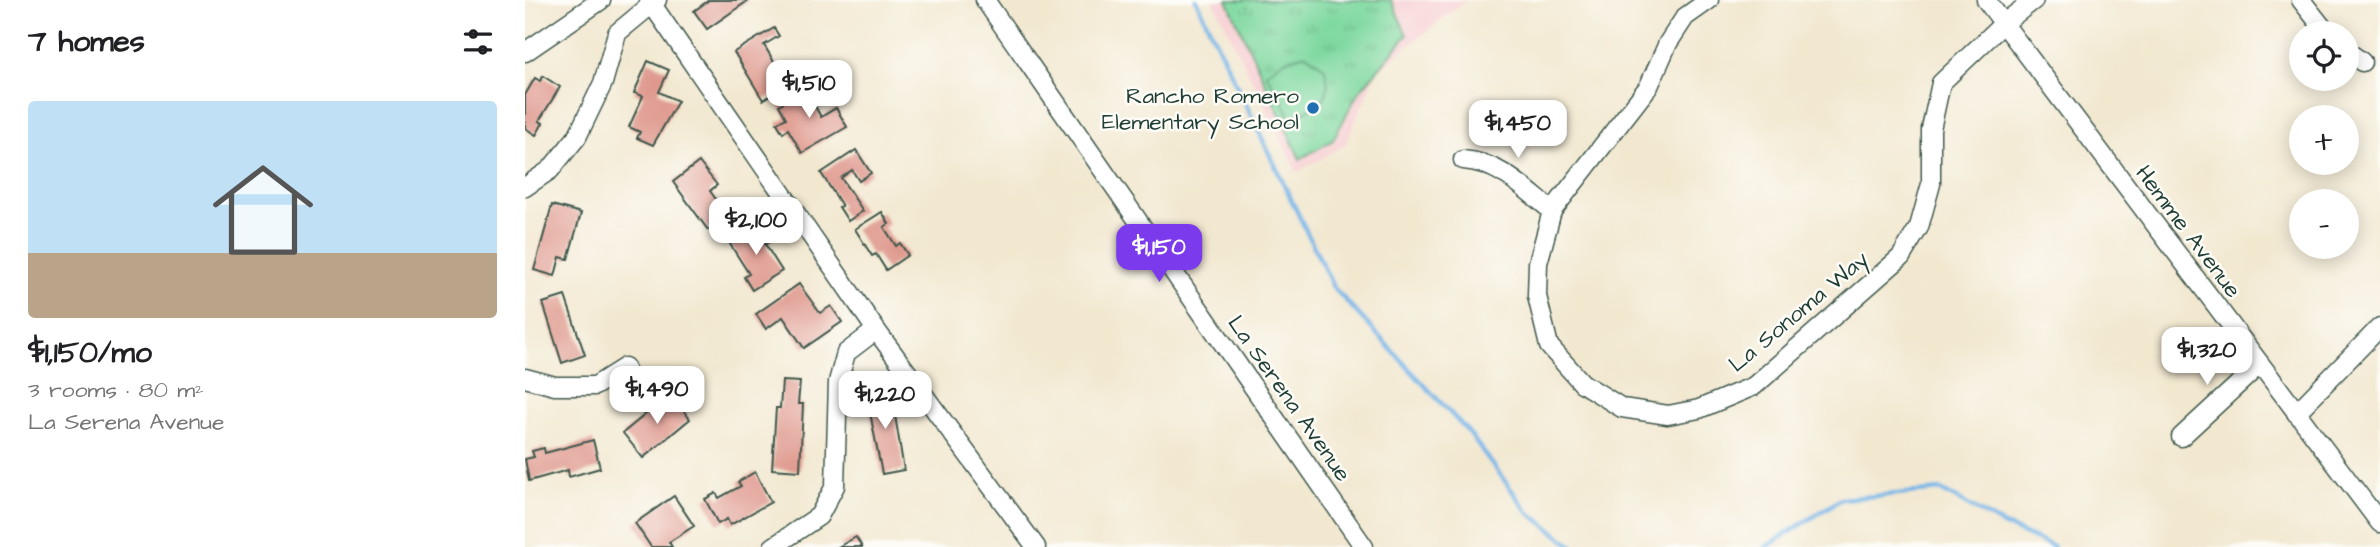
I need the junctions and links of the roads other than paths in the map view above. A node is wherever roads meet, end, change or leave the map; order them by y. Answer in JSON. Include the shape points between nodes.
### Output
{"nodes":[{"id":1,"x":601,"y":0,"type":"edge"},
{"id":2,"x":985,"y":0,"type":"edge"},
{"id":3,"x":1709,"y":0,"type":"edge"},
{"id":4,"x":1986,"y":0,"type":"edge"},
{"id":5,"x":2034,"y":0,"type":"edge"},
{"id":6,"x":2301,"y":0,"type":"edge"},
{"id":7,"x":653,"y":1,"type":"edge"},
{"id":8,"x":2318,"y":21,"type":"edge"},
{"id":9,"x":2004,"y":23,"type":"junction"},
{"id":10,"x":525,"y":52,"type":"edge"},
{"id":11,"x":2359,"y":60,"type":"edge"},
{"id":12,"x":2362,"y":62,"type":"dead end"},
{"id":13,"x":1463,"y":160,"type":"dead end"},
{"id":14,"x":525,"y":187,"type":"edge"},
{"id":15,"x":1552,"y":211,"type":"junction"},
{"id":16,"x":2380,"y":327,"type":"edge"},
{"id":17,"x":876,"y":330,"type":"junction"},
{"id":18,"x":2259,"y":366,"type":"junction"},
{"id":19,"x":625,"y":367,"type":"dead end"},
{"id":20,"x":525,"y":378,"type":"edge"},
{"id":21,"x":2296,"y":413,"type":"junction"},
{"id":22,"x":2181,"y":437,"type":"dead end"},
{"id":23,"x":2380,"y":523,"type":"edge"},
{"id":24,"x":773,"y":547,"type":"edge"},
{"id":25,"x":1036,"y":547,"type":"edge"},
{"id":26,"x":1364,"y":547,"type":"edge"}],
"edges":[{"from":1,"to":10,"type":"street"},
{"from":2,"to":26,"type":"street","name":"La Serena Avenue"},
{"from":3,"to":15,"type":"street","name":"La Sonoma Way","via":[[1685,17],[1649,86]]},
{"from":4,"to":9,"type":"street","name":"Hemme Avenue"},
{"from":5,"to":9,"type":"street","name":"La Sonoma Way"},
{"from":6,"to":8,"type":"street"},
{"from":7,"to":14,"type":"street","via":[[617,33],[603,83],[577,137],[550,170]]},
{"from":7,"to":17,"type":"street"},
{"from":9,"to":15,"type":"street","name":"La Sonoma Way","via":[[1941,83],[1931,129],[1931,184],[1919,227],[1901,257],[1754,386],[1699,409],[1668,415],[1622,408],[1582,383],[1549,346],[1537,296],[1538,263]]},
{"from":9,"to":18,"type":"street","name":"Hemme Avenue"},
{"from":11,"to":12,"type":"street"},
{"from":13,"to":15,"type":"street","via":[[1497,169]]},
{"from":16,"to":21,"type":"street"},
{"from":17,"to":24,"type":"street","via":[[846,353],[838,382],[835,486],[819,516]]},
{"from":17,"to":25,"type":"street"},
{"from":18,"to":21,"type":"street","name":"Hemme Avenue"},
{"from":18,"to":22,"type":"street"},
{"from":19,"to":20,"type":"street","via":[[595,386],[555,386]]},
{"from":21,"to":23,"type":"street","name":"Hemme Avenue"}]}
